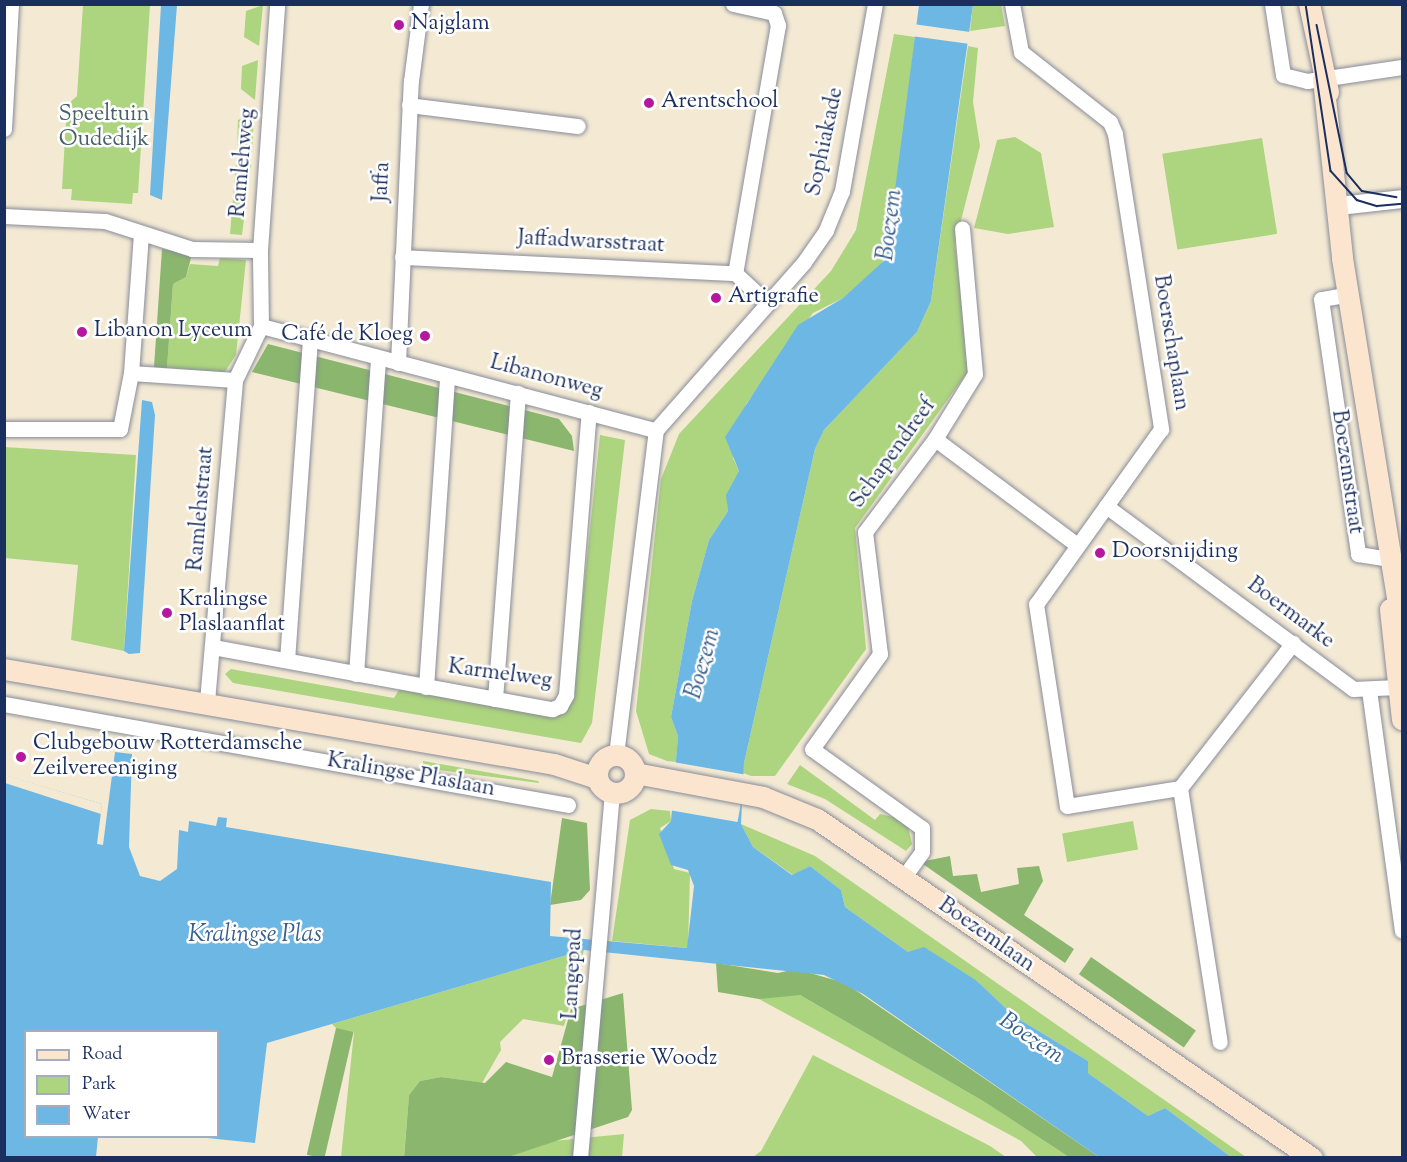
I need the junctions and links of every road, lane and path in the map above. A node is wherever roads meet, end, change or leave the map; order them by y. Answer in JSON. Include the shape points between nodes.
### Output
{"nodes":[{"id":1,"x":11,"y":4,"type":"edge"},
{"id":2,"x":277,"y":4,"type":"edge"},
{"id":3,"x":421,"y":4,"type":"edge"},
{"id":4,"x":733,"y":4,"type":"edge"},
{"id":5,"x":875,"y":4,"type":"edge"},
{"id":6,"x":1012,"y":4,"type":"edge"},
{"id":7,"x":1272,"y":4,"type":"edge"},
{"id":8,"x":1309,"y":4,"type":"edge"},
{"id":9,"x":1402,"y":67,"type":"edge"},
{"id":10,"x":1323,"y":80,"type":"junction"},
{"id":11,"x":409,"y":105,"type":"junction"},
{"id":12,"x":578,"y":126,"type":"dead end"},
{"id":13,"x":4,"y":129,"type":"edge"},
{"id":14,"x":1402,"y":199,"type":"edge"},
{"id":15,"x":1342,"y":206,"type":"junction"},
{"id":16,"x":4,"y":216,"type":"edge"},
{"id":17,"x":962,"y":229,"type":"dead end"},
{"id":18,"x":141,"y":234,"type":"junction"},
{"id":19,"x":260,"y":250,"type":"junction"},
{"id":20,"x":402,"y":257,"type":"junction"},
{"id":21,"x":735,"y":273,"type":"junction"},
{"id":22,"x":1350,"y":294,"type":"junction"},
{"id":23,"x":766,"y":302,"type":"junction"},
{"id":24,"x":261,"y":326,"type":"junction"},
{"id":25,"x":310,"y":341,"type":"junction"},
{"id":26,"x":378,"y":359,"type":"junction"},
{"id":27,"x":398,"y":363,"type":"junction"},
{"id":28,"x":130,"y":373,"type":"junction"},
{"id":29,"x":447,"y":376,"type":"junction"},
{"id":30,"x":235,"y":380,"type":"junction"},
{"id":31,"x":518,"y":393,"type":"junction"},
{"id":32,"x":589,"y":412,"type":"junction"},
{"id":33,"x":4,"y":429,"type":"edge"},
{"id":34,"x":656,"y":430,"type":"junction"},
{"id":35,"x":935,"y":439,"type":"junction"},
{"id":36,"x":1106,"y":506,"type":"junction"},
{"id":37,"x":1076,"y":544,"type":"junction"},
{"id":38,"x":1389,"y":559,"type":"junction"},
{"id":39,"x":1402,"y":627,"type":"edge"},
{"id":40,"x":1293,"y":643,"type":"junction"},
{"id":41,"x":213,"y":647,"type":"junction"},
{"id":42,"x":287,"y":660,"type":"junction"},
{"id":43,"x":4,"y":669,"type":"edge"},
{"id":44,"x":356,"y":674,"type":"junction"},
{"id":45,"x":426,"y":687,"type":"junction"},
{"id":46,"x":1400,"y":687,"type":"edge"},
{"id":47,"x":1369,"y":690,"type":"junction"},
{"id":48,"x":208,"y":695,"type":"junction"},
{"id":49,"x":495,"y":699,"type":"junction"},
{"id":50,"x":4,"y":704,"type":"edge"},
{"id":51,"x":1402,"y":719,"type":"edge"},
{"id":52,"x":604,"y":766,"type":"junction"},
{"id":53,"x":626,"y":784,"type":"junction"},
{"id":54,"x":1180,"y":788,"type":"junction"},
{"id":55,"x":747,"y":799,"type":"junction"},
{"id":56,"x":568,"y":805,"type":"dead end"},
{"id":57,"x":903,"y":878,"type":"junction"},
{"id":58,"x":1402,"y":931,"type":"edge"},
{"id":59,"x":1220,"y":1042,"type":"dead end"},
{"id":60,"x":580,"y":1158,"type":"edge"},
{"id":61,"x":1288,"y":1158,"type":"edge"},
{"id":62,"x":1312,"y":1158,"type":"edge"}],
"edges":[{"from":1,"to":13,"type":"street"},
{"from":2,"to":19,"type":"street","name":"Ramlehweg"},
{"from":3,"to":11,"type":"street","name":"Jaffa"},
{"from":4,"to":21,"type":"street","via":[[767,10],[778,25]]},
{"from":5,"to":23,"type":"street","name":"Sophiakade","via":[[842,191],[826,230],[804,262]]},
{"from":6,"to":36,"type":"street","name":"Boerschaplaan","via":[[1021,52],[1110,122],[1115,134],[1161,429]]},
{"from":7,"to":10,"type":"street","via":[[1283,75]]},
{"from":8,"to":10,"type":"main road","name":"Boezemstraat"},
{"from":9,"to":10,"type":"street"},
{"from":10,"to":15,"type":"main road","name":"Boezemstraat"},
{"from":11,"to":12,"type":"street"},
{"from":11,"to":20,"type":"street","name":"Jaffa"},
{"from":14,"to":15,"type":"street"},
{"from":15,"to":22,"type":"main road","name":"Boezemstraat"},
{"from":16,"to":18,"type":"street","via":[[105,221]]},
{"from":17,"to":35,"type":"street","name":"Schapendreef","via":[[975,374]]},
{"from":18,"to":19,"type":"street","via":[[192,249]]},
{"from":18,"to":28,"type":"street"},
{"from":19,"to":24,"type":"street","name":"Ramlehweg"},
{"from":20,"to":21,"type":"street","name":"Jaffadwarsstraat"},
{"from":20,"to":27,"type":"street","name":"Jaffa"},
{"from":21,"to":23,"type":"street"},
{"from":22,"to":38,"type":"main road","name":"Boezemstraat"},
{"from":22,"to":38,"type":"street","name":"Boezemstraat","via":[[1321,299],[1344,461],[1358,554],[1360,558]]},
{"from":23,"to":34,"type":"street"},
{"from":24,"to":25,"type":"street","name":"Libanonweg"},
{"from":24,"to":30,"type":"street","name":"Ramlehstraat"},
{"from":25,"to":26,"type":"street","name":"Libanonweg"},
{"from":25,"to":42,"type":"street"},
{"from":26,"to":27,"type":"street","name":"Libanonweg"},
{"from":26,"to":44,"type":"street"},
{"from":27,"to":29,"type":"street","name":"Libanonweg"},
{"from":28,"to":30,"type":"street"},
{"from":28,"to":33,"type":"street","via":[[118,430]]},
{"from":29,"to":31,"type":"street","name":"Libanonweg"},
{"from":29,"to":45,"type":"street"},
{"from":30,"to":41,"type":"street","name":"Ramlehstraat"},
{"from":31,"to":32,"type":"street","name":"Libanonweg"},
{"from":31,"to":49,"type":"street"},
{"from":32,"to":34,"type":"street","name":"Libanonweg"},
{"from":32,"to":49,"type":"street","name":"Karmelweg","via":[[565,700],[552,709]]},
{"from":34,"to":52,"type":"street"},
{"from":35,"to":37,"type":"street"},
{"from":35,"to":57,"type":"street","name":"Schapendreef","via":[[865,532],[880,654],[812,749],[922,828],[922,852]]},
{"from":36,"to":37,"type":"street","name":"Boerschaplaan"},
{"from":36,"to":40,"type":"street","name":"Boermarke"},
{"from":37,"to":54,"type":"street","name":"Boerschaplaan","via":[[1036,604],[1067,806]]},
{"from":38,"to":39,"type":"main road"},
{"from":38,"to":46,"type":"main road"},
{"from":40,"to":47,"type":"street","name":"Boermarke","via":[[1353,689]]},
{"from":40,"to":54,"type":"street"},
{"from":41,"to":42,"type":"street","name":"Karmelweg"},
{"from":41,"to":48,"type":"street","name":"Ramlehstraat"},
{"from":42,"to":44,"type":"street","name":"Karmelweg"},
{"from":43,"to":48,"type":"main road","name":"Kralingse Plaslaan"},
{"from":44,"to":45,"type":"street","name":"Karmelweg"},
{"from":45,"to":49,"type":"street","name":"Karmelweg"},
{"from":46,"to":47,"type":"street","name":"Boermarke"},
{"from":46,"to":51,"type":"main road"},
{"from":47,"to":58,"type":"street"},
{"from":48,"to":52,"type":"main road","name":"Kralingse Plaslaan","via":[[554,764]]},
{"from":50,"to":56,"type":"street","name":"Kralingse Plaslaan"},
{"from":52,"to":53,"type":"main road"},
{"from":52,"to":53,"type":"main road","via":[[629,761]]},
{"from":53,"to":55,"type":"main road","name":"Boezemlaan","via":[[663,783]]},
{"from":53,"to":60,"type":"street","name":"Langepad","via":[[599,938]]},
{"from":54,"to":59,"type":"street"},
{"from":55,"to":57,"type":"main road","name":"Boezemlaan","via":[[817,819]]},
{"from":55,"to":61,"type":"main road","name":"Boezemlaan","via":[[834,841]]},
{"from":57,"to":62,"type":"main road","name":"Boezemlaan"}]}
